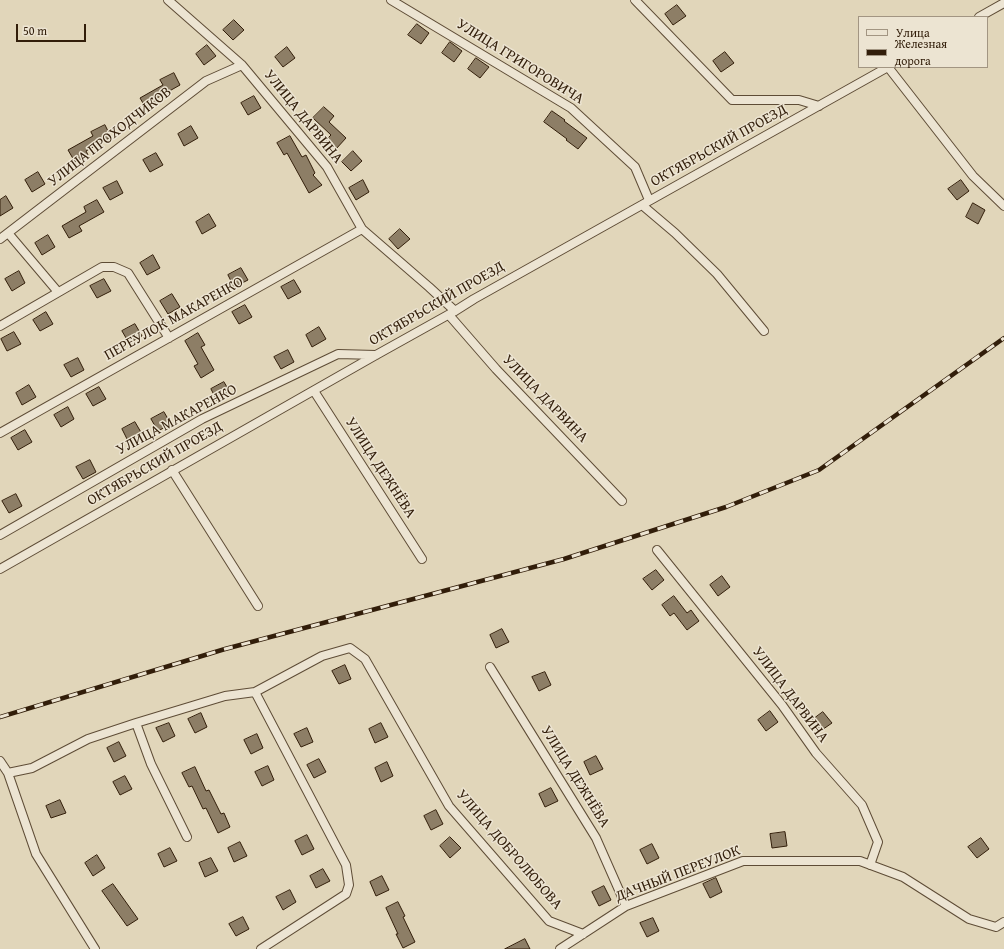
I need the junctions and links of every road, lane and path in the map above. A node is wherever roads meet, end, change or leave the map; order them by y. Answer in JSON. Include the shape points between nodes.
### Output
{"nodes":[{"id":1,"x":168,"y":0,"type":"edge"},
{"id":2,"x":391,"y":0,"type":"edge"},
{"id":3,"x":635,"y":0,"type":"edge"},
{"id":4,"x":1004,"y":3,"type":"edge"},
{"id":5,"x":981,"y":16,"type":"edge"},
{"id":6,"x":242,"y":65,"type":"junction"},
{"id":7,"x":886,"y":68,"type":"edge"},
{"id":8,"x":889,"y":68,"type":"edge"},
{"id":9,"x":820,"y":106,"type":"junction"},
{"id":10,"x":649,"y":200,"type":"junction"},
{"id":11,"x":642,"y":205,"type":"junction"},
{"id":12,"x":1004,"y":206,"type":"edge"},
{"id":13,"x":362,"y":229,"type":"junction"},
{"id":14,"x":8,"y":233,"type":"junction"},
{"id":15,"x":0,"y":239,"type":"edge"},
{"id":16,"x":58,"y":292,"type":"junction"},
{"id":17,"x":452,"y":313,"type":"junction"},
{"id":18,"x":0,"y":326,"type":"edge"},
{"id":19,"x":764,"y":331,"type":"dead end"},
{"id":20,"x":169,"y":338,"type":"junction"},
{"id":21,"x":376,"y":355,"type":"junction"},
{"id":22,"x":314,"y":391,"type":"junction"},
{"id":23,"x":0,"y":433,"type":"edge"},
{"id":24,"x":172,"y":470,"type":"junction"},
{"id":25,"x":622,"y":501,"type":"dead end"},
{"id":26,"x":0,"y":535,"type":"edge"},
{"id":27,"x":657,"y":550,"type":"dead end"},
{"id":28,"x":422,"y":559,"type":"dead end"},
{"id":29,"x":0,"y":569,"type":"edge"},
{"id":30,"x":258,"y":606,"type":"dead end"},
{"id":31,"x":490,"y":667,"type":"dead end"},
{"id":32,"x":255,"y":692,"type":"junction"},
{"id":33,"x":136,"y":723,"type":"junction"},
{"id":34,"x":0,"y":761,"type":"edge"},
{"id":35,"x":8,"y":773,"type":"junction"},
{"id":36,"x":187,"y":837,"type":"dead end"},
{"id":37,"x":870,"y":865,"type":"junction"},
{"id":38,"x":626,"y":906,"type":"junction"},
{"id":39,"x":1004,"y":922,"type":"edge"},
{"id":40,"x":583,"y":934,"type":"junction"},
{"id":41,"x":95,"y":949,"type":"edge"},
{"id":42,"x":261,"y":949,"type":"edge"},
{"id":43,"x":560,"y":949,"type":"edge"}],
"edges":[{"from":1,"to":6,"type":"street","name":"УЛИЦА ДАРВИНА"},
{"from":2,"to":10,"type":"street","name":"УЛИЦА ГРИГОРОВИЧА","via":[[571,108],[635,166]]},
{"from":3,"to":9,"type":"street","via":[[732,100],[799,100]]},
{"from":4,"to":5,"type":"street"},
{"from":6,"to":13,"type":"street","name":"УЛИЦА ДАРВИНА","via":[[327,167]]},
{"from":6,"to":14,"type":"street","name":"УЛИЦА ПРОХОДЧИКОВ","via":[[206,81]]},
{"from":7,"to":9,"type":"street","name":"ОКТЯБРЬСКИЙ ПРОЕЗД"},
{"from":8,"to":12,"type":"street","via":[[973,176]]},
{"from":9,"to":10,"type":"street","name":"ОКТЯБРЬСКИЙ ПРОЕЗД"},
{"from":10,"to":11,"type":"street","name":"ОКТЯБРЬСКИЙ ПРОЕЗД"},
{"from":11,"to":17,"type":"street","name":"ОКТЯБРЬСКИЙ ПРОЕЗД"},
{"from":11,"to":19,"type":"street","via":[[717,274]]},
{"from":13,"to":17,"type":"street","name":"УЛИЦА ДАРВИНА","via":[[429,287]]},
{"from":13,"to":20,"type":"street","name":"ПЕРЕУЛОК МАКАРЕНКО"},
{"from":14,"to":15,"type":"street","name":"УЛИЦА ПРОХОДЧИКОВ"},
{"from":14,"to":16,"type":"street"},
{"from":16,"to":18,"type":"street"},
{"from":16,"to":20,"type":"street","via":[[102,267],[114,267],[128,273]]},
{"from":17,"to":21,"type":"street","name":"ОКТЯБРЬСКИЙ ПРОЕЗД"},
{"from":17,"to":25,"type":"street","name":"УЛИЦА ДАРВИНА","via":[[496,369]]},
{"from":20,"to":23,"type":"street","name":"ПЕРЕУЛОК МАКАРЕНКО"},
{"from":21,"to":22,"type":"street","name":"ОКТЯБРЬСКИЙ ПРОЕЗД"},
{"from":21,"to":26,"type":"street","name":"УЛИЦА МАКАРЕНКО","via":[[338,354],[202,419]]},
{"from":22,"to":24,"type":"street","name":"ОКТЯБРЬСКИЙ ПРОЕЗД"},
{"from":22,"to":28,"type":"street","name":"УЛИЦА ДЕЖНЁВА"},
{"from":24,"to":29,"type":"street","name":"ОКТЯБРЬСКИЙ ПРОЕЗД"},
{"from":24,"to":30,"type":"street"},
{"from":27,"to":37,"type":"street","name":"УЛИЦА ДАРВИНА","via":[[782,705],[816,753],[862,805],[878,842]]},
{"from":31,"to":38,"type":"street","name":"УЛИЦА ДЕЖНЁВА","via":[[596,838]]},
{"from":32,"to":33,"type":"street","via":[[225,696]]},
{"from":32,"to":40,"type":"street","name":"УЛИЦА ДОБРОЛЮБОВА","via":[[322,656],[350,648],[365,659],[449,806],[549,921]]},
{"from":32,"to":42,"type":"street","via":[[346,865],[349,885],[346,894]]},
{"from":33,"to":35,"type":"street","via":[[88,739],[32,768]]},
{"from":33,"to":36,"type":"street","via":[[151,764]]},
{"from":34,"to":35,"type":"street"},
{"from":35,"to":41,"type":"street","via":[[36,854]]},
{"from":37,"to":38,"type":"street","name":"ДАЧНЫЙ ПЕРЕУЛОК","via":[[860,861],[743,861]]},
{"from":37,"to":39,"type":"street","name":"ДАЧНЫЙ ПЕРЕУЛОК","via":[[903,877],[969,919],[996,927]]},
{"from":38,"to":40,"type":"street","name":"ДАЧНЫЙ ПЕРЕУЛОК"},
{"from":40,"to":43,"type":"street","name":"ДАЧНЫЙ ПЕРЕУЛОК"}]}
